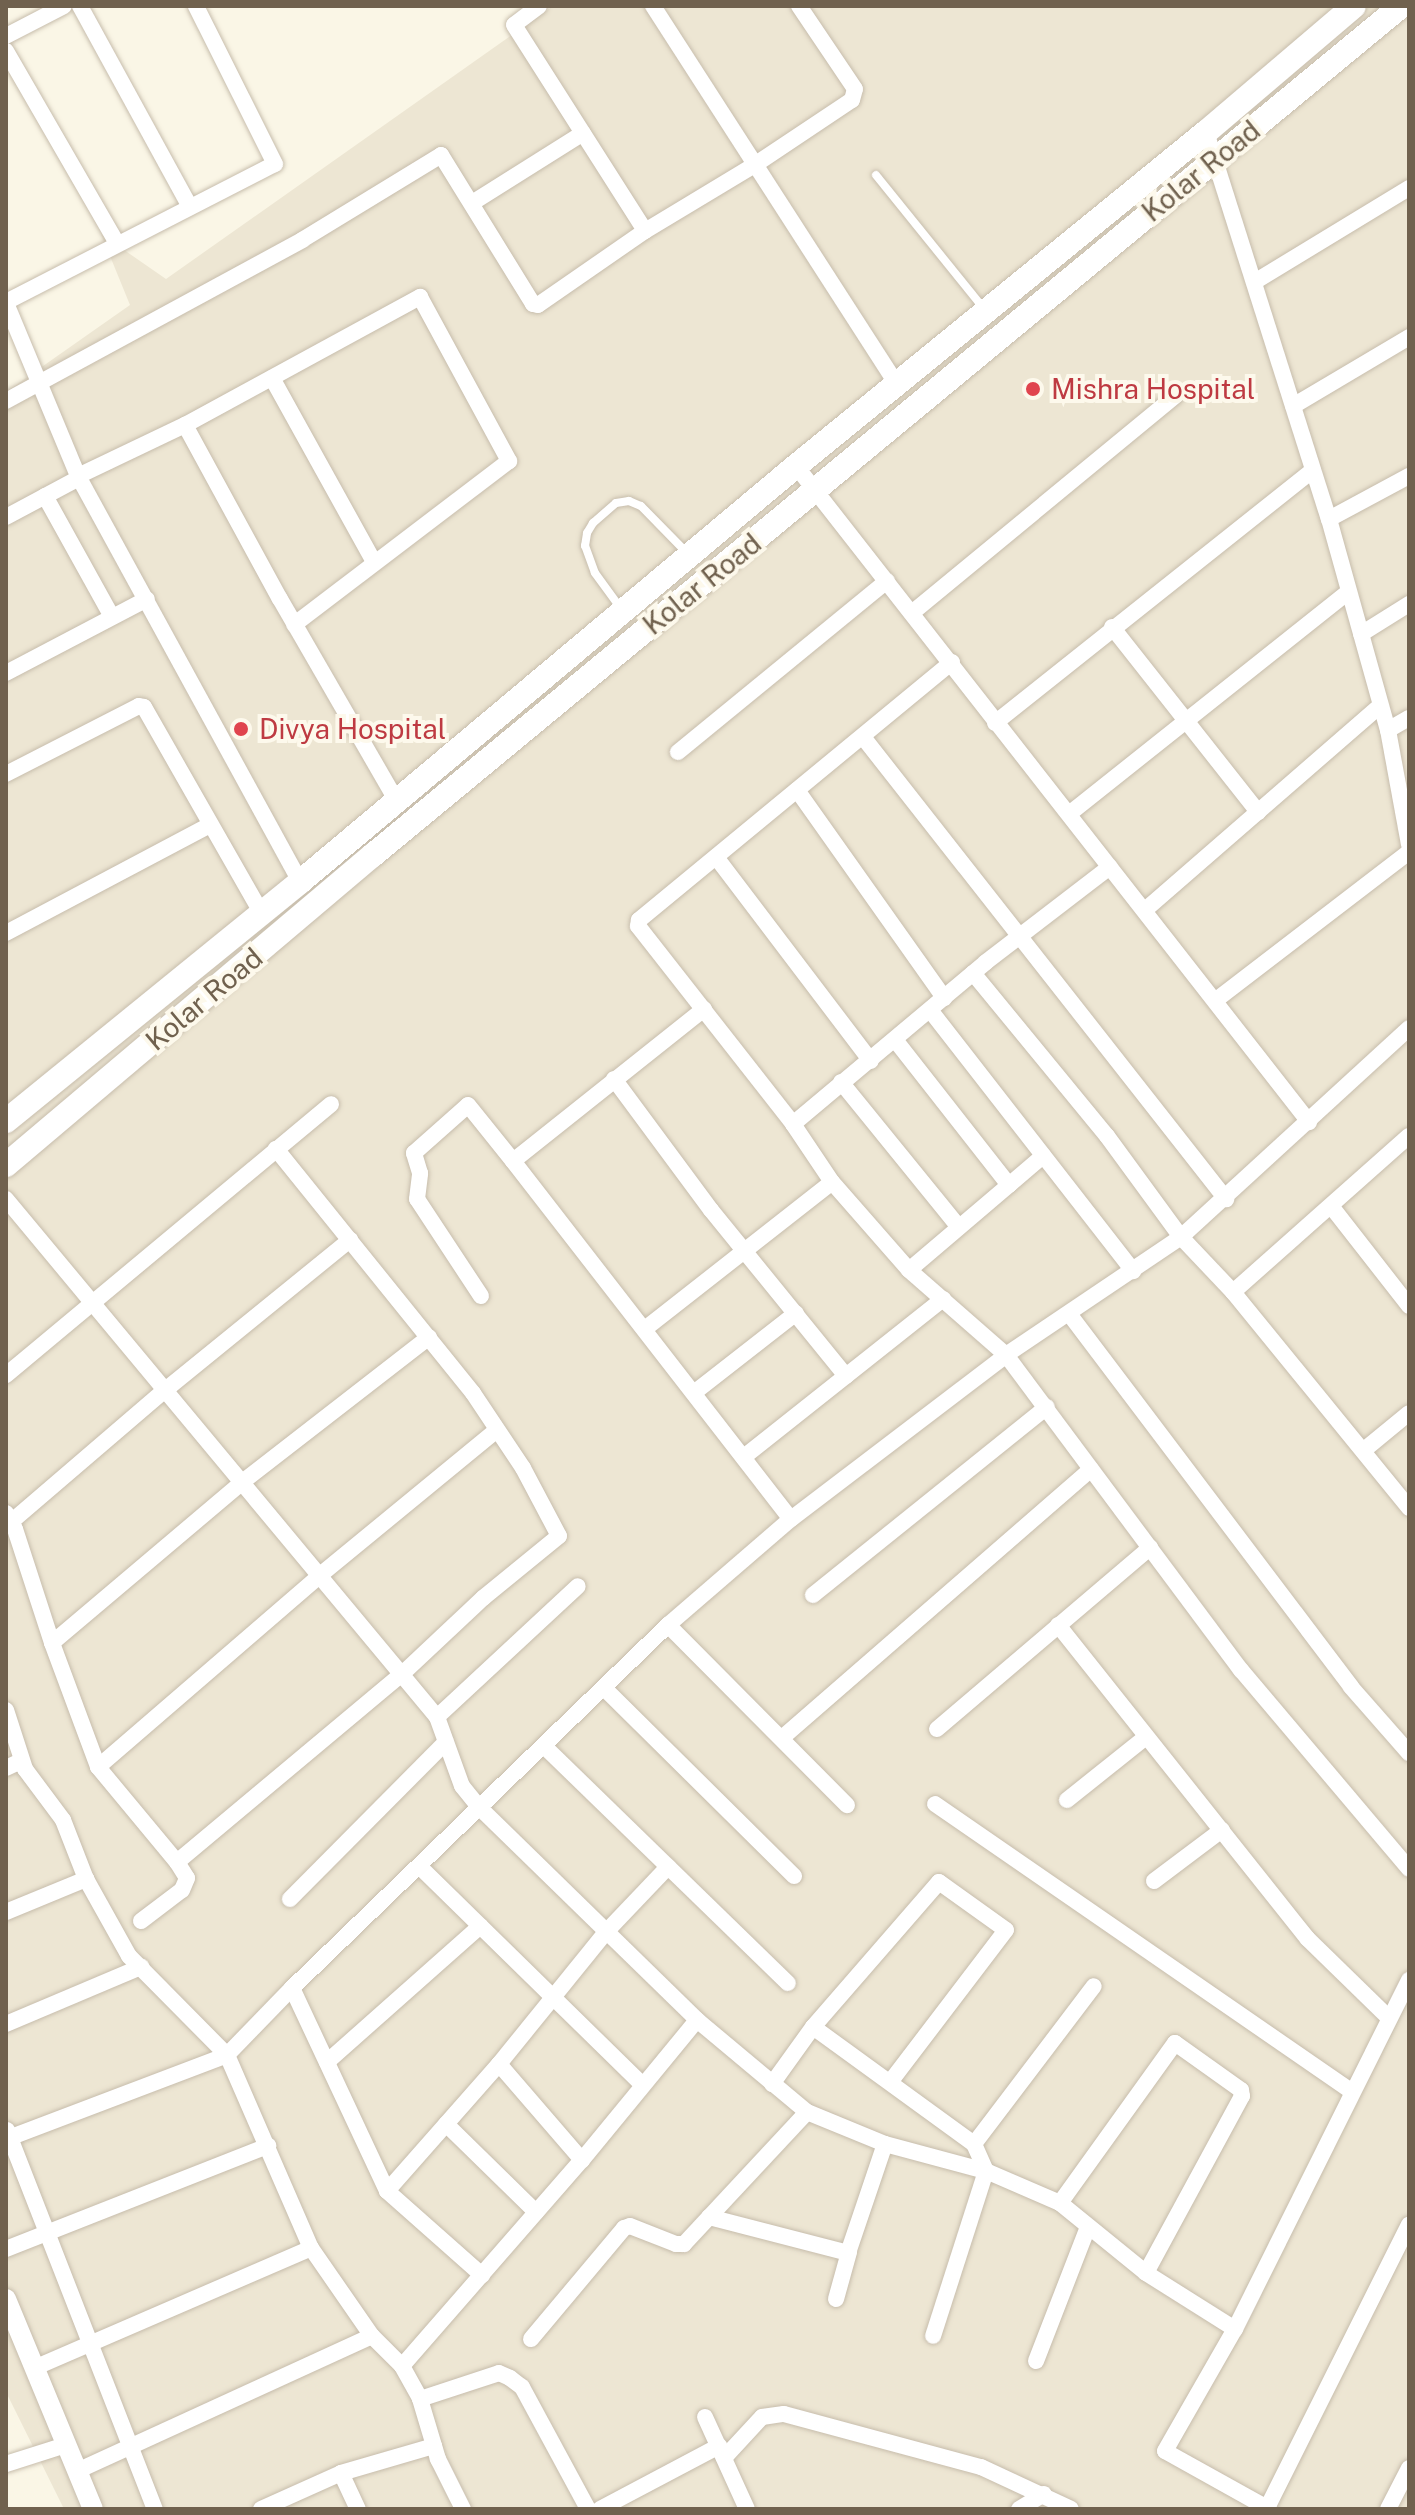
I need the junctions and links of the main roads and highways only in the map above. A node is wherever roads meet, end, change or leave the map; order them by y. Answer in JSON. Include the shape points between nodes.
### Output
{"nodes":[{"id":1,"x":1354,"y":6,"type":"edge"},
{"id":2,"x":1401,"y":6,"type":"edge"},
{"id":3,"x":6,"y":1121,"type":"edge"},
{"id":4,"x":6,"y":1165,"type":"edge"}],
"edges":[{"from":1,"to":3,"type":"main road","name":"Kolar Road"},
{"from":2,"to":4,"type":"main road","name":"Kolar Road"}]}
